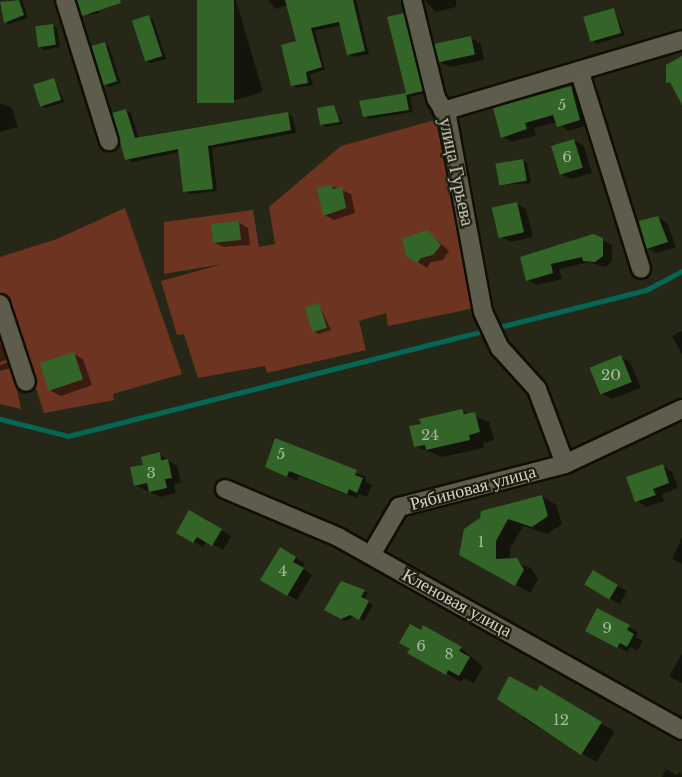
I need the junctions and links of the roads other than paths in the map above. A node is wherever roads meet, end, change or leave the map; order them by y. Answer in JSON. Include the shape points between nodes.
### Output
{"nodes":[{"id":1,"x":65,"y":0,"type":"edge"},
{"id":2,"x":412,"y":0,"type":"edge"},
{"id":3,"x":682,"y":40,"type":"edge"},
{"id":4,"x":580,"y":73,"type":"junction"},
{"id":5,"x":443,"y":111,"type":"junction"},
{"id":6,"x":109,"y":141,"type":"dead end"},
{"id":7,"x":641,"y":269,"type":"dead end"},
{"id":8,"x":0,"y":304,"type":"edge"},
{"id":9,"x":26,"y":382,"type":"dead end"},
{"id":10,"x":682,"y":409,"type":"edge"},
{"id":11,"x":565,"y":464,"type":"junction"},
{"id":12,"x":225,"y":489,"type":"dead end"},
{"id":13,"x":372,"y":555,"type":"junction"},
{"id":14,"x":682,"y":730,"type":"edge"}],
"edges":[{"from":1,"to":6,"type":"street"},
{"from":2,"to":5,"type":"street","name":"улица Гурьева","via":[[436,98]]},
{"from":3,"to":4,"type":"street"},
{"from":4,"to":5,"type":"street"},
{"from":4,"to":7,"type":"street"},
{"from":5,"to":11,"type":"street","name":"улица Гурьева","via":[[483,312],[500,348],[537,389]]},
{"from":8,"to":9,"type":"street"},
{"from":10,"to":11,"type":"street","name":"Рябиновая улица"},
{"from":11,"to":13,"type":"street","name":"Рябиновая улица","via":[[399,507]]},
{"from":12,"to":13,"type":"street","name":"Кленовая улица"},
{"from":13,"to":14,"type":"street","name":"Кленовая улица"}]}
